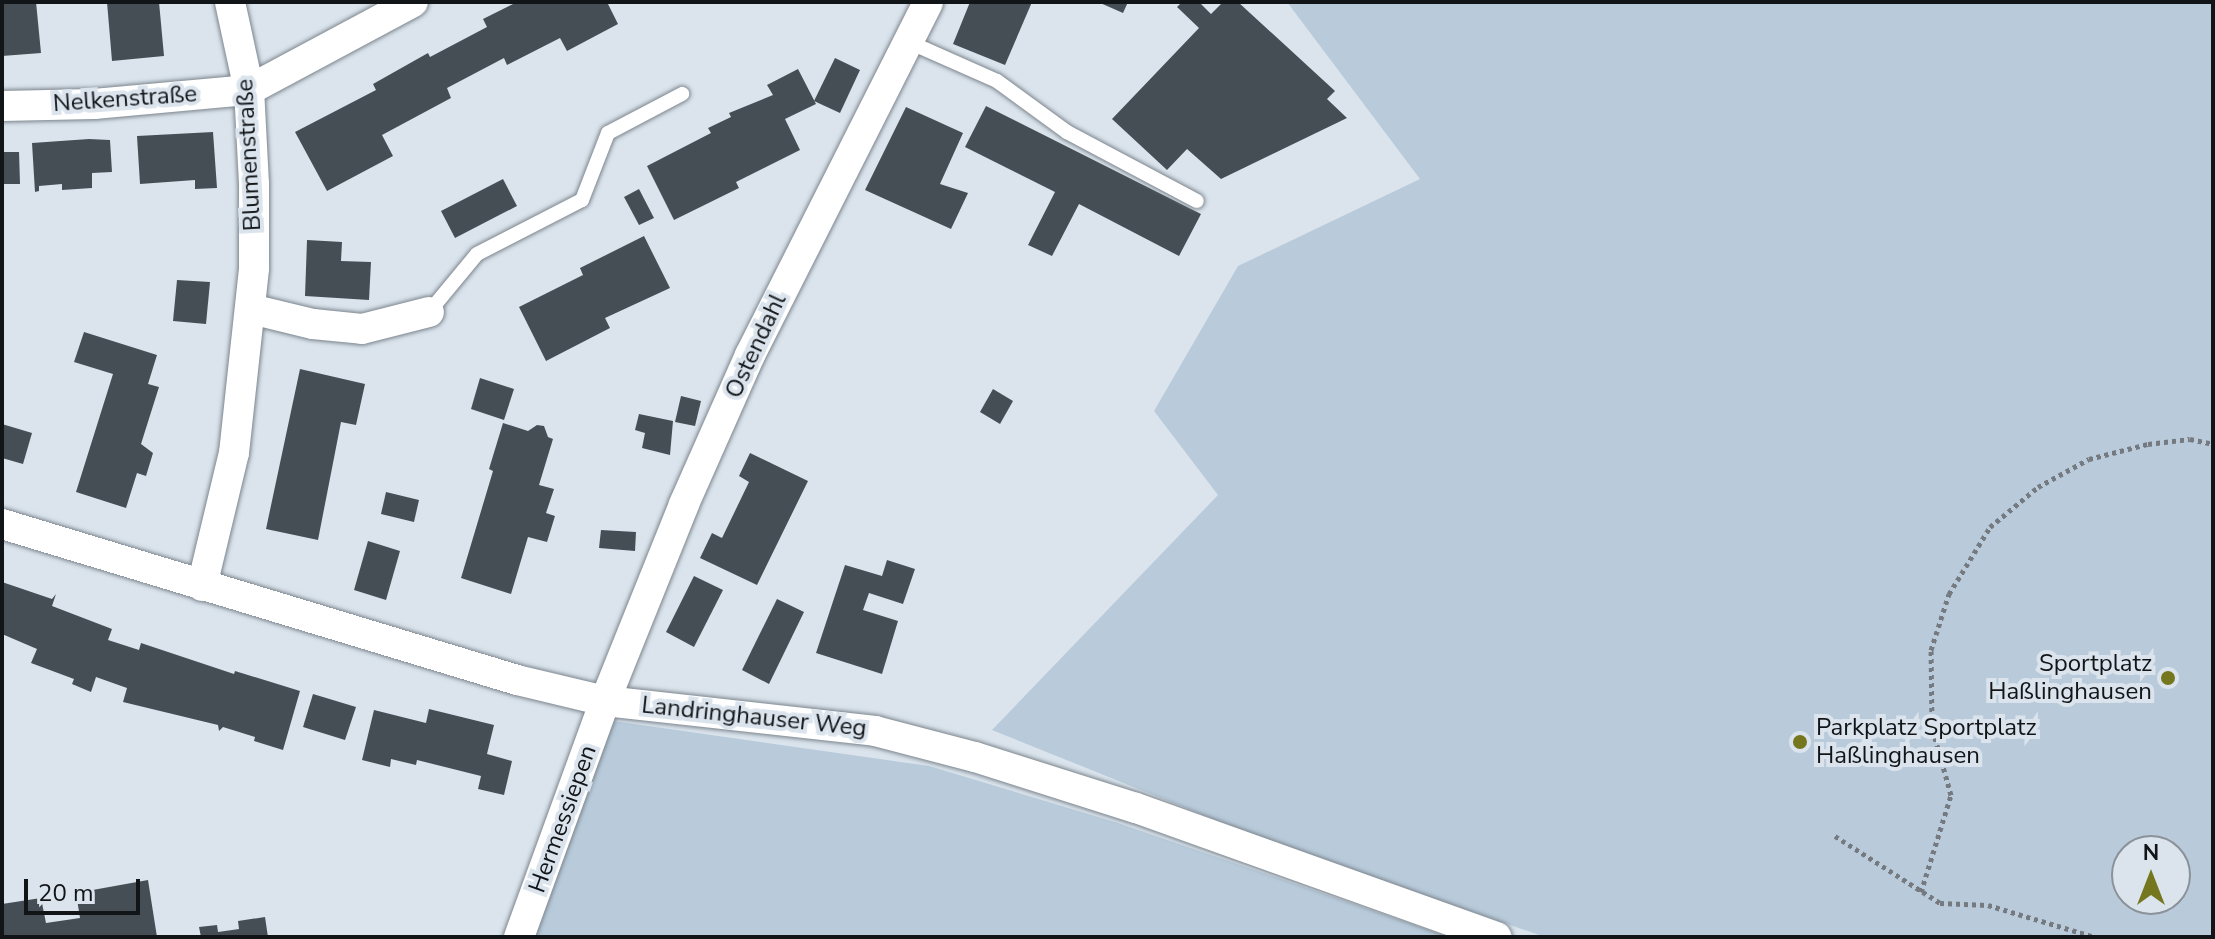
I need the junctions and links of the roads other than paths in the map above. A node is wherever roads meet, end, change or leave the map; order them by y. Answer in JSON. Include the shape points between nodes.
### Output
{"nodes":[{"id":1,"x":230,"y":2,"type":"edge"},
{"id":2,"x":413,"y":2,"type":"edge"},
{"id":3,"x":928,"y":2,"type":"edge"},
{"id":4,"x":909,"y":42,"type":"junction"},
{"id":5,"x":249,"y":90,"type":"junction"},
{"id":6,"x":682,"y":94,"type":"dead end"},
{"id":7,"x":2,"y":106,"type":"edge"},
{"id":8,"x":1197,"y":201,"type":"dead end"},
{"id":9,"x":251,"y":309,"type":"junction"},
{"id":10,"x":429,"y":312,"type":"joint"},
{"id":11,"x":2,"y":524,"type":"edge"},
{"id":12,"x":202,"y":586,"type":"junction"},
{"id":13,"x":605,"y":701,"type":"junction"},
{"id":14,"x":519,"y":937,"type":"edge"},
{"id":15,"x":1497,"y":937,"type":"edge"}],
"edges":[{"from":1,"to":5,"type":"street","name":"Blumenstraße"},
{"from":2,"to":5,"type":"street"},
{"from":3,"to":4,"type":"street","name":"Ostendahl"},
{"from":4,"to":8,"type":"lane","via":[[997,81],[1067,132]]},
{"from":4,"to":13,"type":"street","name":"Ostendahl","via":[[750,355]]},
{"from":5,"to":7,"type":"street","name":"Nelkenstraße"},
{"from":5,"to":9,"type":"street","name":"Blumenstraße","via":[[254,184]]},
{"from":6,"to":10,"type":"lane","via":[[608,133],[582,200],[477,254]]},
{"from":9,"to":10,"type":"street","via":[[362,329]]},
{"from":9,"to":12,"type":"street","name":"Blumenstraße","via":[[234,453]]},
{"from":11,"to":12,"type":"street","name":"Landringhauser Weg"},
{"from":12,"to":13,"type":"street","name":"Landringhauser Weg"},
{"from":13,"to":14,"type":"street","name":"Hermessiepen"},
{"from":13,"to":15,"type":"street","name":"Landringhauser Weg","via":[[875,731],[961,753],[1136,808]]}]}
